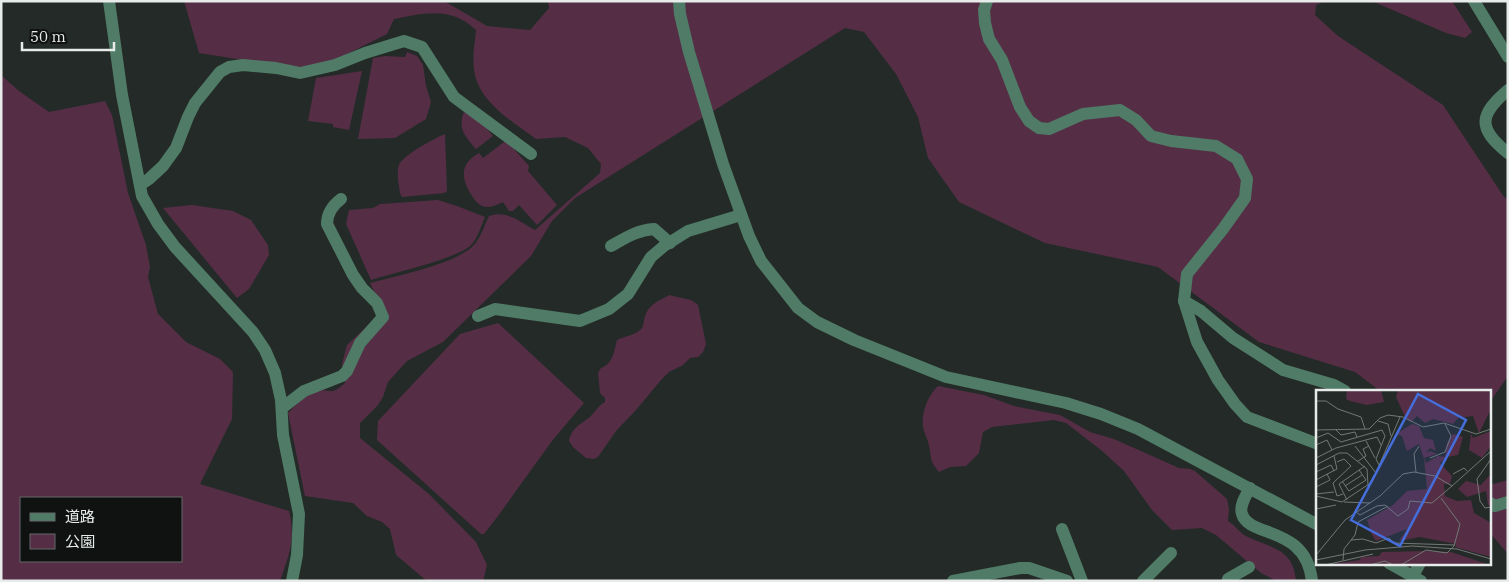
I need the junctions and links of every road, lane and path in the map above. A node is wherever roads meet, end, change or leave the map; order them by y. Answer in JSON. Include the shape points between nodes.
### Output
{"nodes":[{"id":1,"x":109,"y":1,"type":"edge"},
{"id":2,"x":679,"y":1,"type":"edge"},
{"id":3,"x":987,"y":1,"type":"edge"},
{"id":4,"x":1474,"y":1,"type":"edge"},
{"id":5,"x":1508,"y":57,"type":"edge"},
{"id":6,"x":1508,"y":90,"type":"edge"},
{"id":7,"x":1508,"y":153,"type":"edge"},
{"id":8,"x":531,"y":154,"type":"dead end"},
{"id":9,"x":140,"y":185,"type":"junction"},
{"id":10,"x":341,"y":199,"type":"dead end"},
{"id":11,"x":741,"y":215,"type":"junction"},
{"id":12,"x":670,"y":243,"type":"junction"},
{"id":13,"x":611,"y":246,"type":"dead end"},
{"id":14,"x":1184,"y":300,"type":"junction"},
{"id":15,"x":478,"y":316,"type":"dead end"},
{"id":16,"x":1343,"y":390,"type":"edge"},
{"id":17,"x":282,"y":408,"type":"junction"},
{"id":18,"x":1316,"y":443,"type":"edge"},
{"id":19,"x":1250,"y":488,"type":"junction"},
{"id":20,"x":1508,"y":502,"type":"edge"},
{"id":21,"x":1492,"y":504,"type":"edge"},
{"id":22,"x":1316,"y":524,"type":"edge"},
{"id":23,"x":1062,"y":529,"type":"dead end"},
{"id":24,"x":1171,"y":553,"type":"dead end"},
{"id":25,"x":1391,"y":564,"type":"edge"},
{"id":26,"x":1420,"y":564,"type":"edge"},
{"id":27,"x":1249,"y":567,"type":"dead end"},
{"id":28,"x":1417,"y":578,"type":"edge"},
{"id":29,"x":1227,"y":580,"type":"edge"},
{"id":30,"x":292,"y":581,"type":"edge"},
{"id":31,"x":953,"y":581,"type":"edge"},
{"id":32,"x":1067,"y":581,"type":"edge"},
{"id":33,"x":1082,"y":581,"type":"edge"},
{"id":34,"x":1143,"y":581,"type":"edge"},
{"id":35,"x":1312,"y":581,"type":"edge"}],
"edges":[{"from":1,"to":9,"type":"street","via":[[122,95]]},
{"from":2,"to":11,"type":"street","via":[[689,52]]},
{"from":3,"to":14,"type":"street","via":[[984,10],[989,39],[1002,60],[1020,107],[1038,128],[1050,129],[1083,114],[1120,110],[1136,120],[1151,136],[1216,146],[1237,159],[1247,179],[1245,198],[1187,274]]},
{"from":4,"to":5,"type":"street"},
{"from":6,"to":7,"type":"street","via":[[1487,111],[1485,121],[1488,133]]},
{"from":8,"to":9,"type":"street","via":[[454,97],[422,47],[404,41],[335,65],[300,73],[243,65],[229,67],[220,72],[195,104],[176,148],[163,166]]},
{"from":9,"to":17,"type":"street","via":[[142,196],[174,247],[253,332],[265,350],[275,373]]},
{"from":10,"to":17,"type":"street","via":[[327,216],[327,224],[353,275],[377,303],[384,317],[360,344],[342,376],[304,392]]},
{"from":11,"to":12,"type":"street","via":[[688,231]]},
{"from":11,"to":19,"type":"street","via":[[761,261],[798,308],[817,322],[946,377],[1066,403],[1101,414],[1138,429]]},
{"from":12,"to":13,"type":"street","via":[[654,230],[645,230]]},
{"from":12,"to":15,"type":"street","via":[[651,257],[628,294],[609,309],[580,321],[495,309]]},
{"from":14,"to":16,"type":"street","via":[[1233,338],[1283,370]]},
{"from":14,"to":18,"type":"street","via":[[1197,342],[1235,404],[1247,416]]},
{"from":17,"to":30,"type":"street","via":[[282,435],[299,514]]},
{"from":19,"to":22,"type":"street"},
{"from":19,"to":35,"type":"street","via":[[1242,505],[1242,514],[1247,522],[1288,540],[1300,550],[1308,563]]},
{"from":20,"to":21,"type":"street"},
{"from":23,"to":33,"type":"street"},
{"from":24,"to":34,"type":"street"},
{"from":25,"to":28,"type":"street"},
{"from":26,"to":28,"type":"street"},
{"from":27,"to":29,"type":"street"},
{"from":31,"to":32,"type":"street","via":[[1020,568]]}]}
